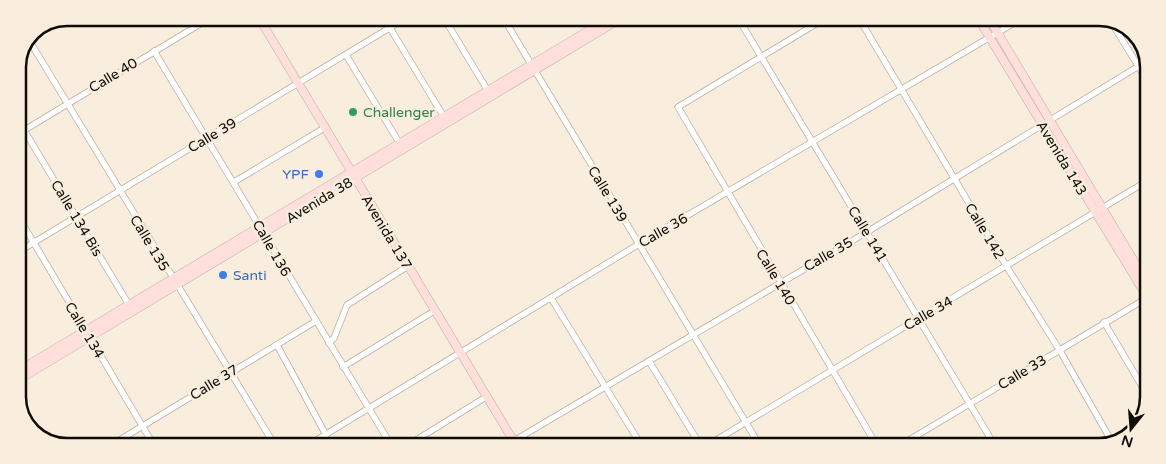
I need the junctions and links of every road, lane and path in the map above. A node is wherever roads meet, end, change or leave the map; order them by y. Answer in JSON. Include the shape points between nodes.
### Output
{"nodes":[{"id":1,"x":196,"y":26,"type":"edge"},
{"id":2,"x":264,"y":26,"type":"edge"},
{"id":3,"x":393,"y":26,"type":"edge"},
{"id":4,"x":449,"y":26,"type":"edge"},
{"id":5,"x":509,"y":26,"type":"edge"},
{"id":6,"x":597,"y":26,"type":"edge"},
{"id":7,"x":608,"y":26,"type":"edge"},
{"id":8,"x":743,"y":26,"type":"edge"},
{"id":9,"x":814,"y":26,"type":"edge"},
{"id":10,"x":864,"y":26,"type":"edge"},
{"id":11,"x":982,"y":26,"type":"edge"},
{"id":12,"x":994,"y":26,"type":"edge"},
{"id":13,"x":1008,"y":26,"type":"edge"},
{"id":14,"x":390,"y":28,"type":"junction"},
{"id":15,"x":1117,"y":31,"type":"edge"},
{"id":16,"x":997,"y":32,"type":"junction"},
{"id":17,"x":989,"y":38,"type":"junction"},
{"id":18,"x":32,"y":46,"type":"edge"},
{"id":19,"x":154,"y":51,"type":"junction"},
{"id":20,"x":346,"y":54,"type":"junction"},
{"id":21,"x":762,"y":58,"type":"junction"},
{"id":22,"x":1139,"y":66,"type":"joint"},
{"id":23,"x":533,"y":68,"type":"junction"},
{"id":24,"x":299,"y":82,"type":"junction"},
{"id":25,"x":902,"y":90,"type":"junction"},
{"id":26,"x":488,"y":91,"type":"junction"},
{"id":27,"x":67,"y":104,"type":"junction"},
{"id":28,"x":444,"y":117,"type":"junction"},
{"id":29,"x":1050,"y":120,"type":"junction"},
{"id":30,"x":1042,"y":126,"type":"junction"},
{"id":31,"x":326,"y":127,"type":"junction"},
{"id":32,"x":26,"y":129,"type":"edge"},
{"id":33,"x":26,"y":133,"type":"edge"},
{"id":34,"x":208,"y":138,"type":"junction"},
{"id":35,"x":812,"y":143,"type":"junction"},
{"id":36,"x":400,"y":144,"type":"junction"},
{"id":37,"x":353,"y":176,"type":"junction"},
{"id":38,"x":954,"y":179,"type":"junction"},
{"id":39,"x":234,"y":182,"type":"junction"},
{"id":40,"x":1140,"y":186,"type":"edge"},
{"id":41,"x":120,"y":191,"type":"junction"},
{"id":42,"x":727,"y":193,"type":"junction"},
{"id":43,"x":1103,"y":207,"type":"junction"},
{"id":44,"x":1095,"y":212,"type":"junction"},
{"id":45,"x":77,"y":217,"type":"junction"},
{"id":46,"x":26,"y":230,"type":"edge"},
{"id":47,"x":262,"y":230,"type":"junction"},
{"id":48,"x":867,"y":232,"type":"junction"},
{"id":49,"x":34,"y":243,"type":"junction"},
{"id":50,"x":639,"y":244,"type":"junction"},
{"id":51,"x":26,"y":248,"type":"edge"},
{"id":52,"x":408,"y":266,"type":"junction"},
{"id":53,"x":1007,"y":267,"type":"junction"},
{"id":54,"x":1140,"y":271,"type":"edge"},
{"id":55,"x":779,"y":282,"type":"junction"},
{"id":56,"x":174,"y":283,"type":"junction"},
{"id":57,"x":1140,"y":286,"type":"edge"},
{"id":58,"x":551,"y":298,"type":"junction"},
{"id":59,"x":1140,"y":302,"type":"edge"},
{"id":60,"x":129,"y":305,"type":"junction"},
{"id":61,"x":434,"y":311,"type":"junction"},
{"id":62,"x":918,"y":318,"type":"junction"},
{"id":63,"x":316,"y":321,"type":"junction"},
{"id":64,"x":1104,"y":322,"type":"junction"},
{"id":65,"x":87,"y":334,"type":"junction"},
{"id":66,"x":694,"y":335,"type":"junction"},
{"id":67,"x":329,"y":343,"type":"junction"},
{"id":68,"x":277,"y":345,"type":"junction"},
{"id":69,"x":1059,"y":349,"type":"junction"},
{"id":70,"x":459,"y":353,"type":"junction"},
{"id":71,"x":649,"y":361,"type":"junction"},
{"id":72,"x":26,"y":367,"type":"edge"},
{"id":73,"x":343,"y":367,"type":"junction"},
{"id":74,"x":832,"y":371,"type":"junction"},
{"id":75,"x":230,"y":373,"type":"junction"},
{"id":76,"x":26,"y":375,"type":"edge"},
{"id":77,"x":1140,"y":383,"type":"edge"},
{"id":78,"x":606,"y":386,"type":"junction"},
{"id":79,"x":486,"y":397,"type":"junction"},
{"id":80,"x":969,"y":404,"type":"junction"},
{"id":81,"x":369,"y":409,"type":"junction"},
{"id":82,"x":746,"y":422,"type":"junction"},
{"id":83,"x":143,"y":427,"type":"junction"},
{"id":84,"x":326,"y":435,"type":"junction"},
{"id":85,"x":1106,"y":437,"type":"edge"},
{"id":86,"x":124,"y":438,"type":"edge"},
{"id":87,"x":149,"y":438,"type":"edge"},
{"id":88,"x":270,"y":438,"type":"edge"},
{"id":89,"x":321,"y":438,"type":"edge"},
{"id":90,"x":387,"y":438,"type":"edge"},
{"id":91,"x":419,"y":438,"type":"edge"},
{"id":92,"x":509,"y":438,"type":"edge"},
{"id":93,"x":522,"y":438,"type":"edge"},
{"id":94,"x":637,"y":438,"type":"edge"},
{"id":95,"x":695,"y":438,"type":"edge"},
{"id":96,"x":721,"y":438,"type":"edge"},
{"id":97,"x":755,"y":438,"type":"edge"},
{"id":98,"x":871,"y":438,"type":"edge"},
{"id":99,"x":912,"y":438,"type":"edge"},
{"id":100,"x":990,"y":438,"type":"edge"}],
"edges":[{"from":1,"to":19,"type":"street","name":"Calle 40"},
{"from":2,"to":24,"type":"main road","name":"Avenida 137"},
{"from":3,"to":14,"type":"street","name":"Calle 39"},
{"from":4,"to":26,"type":"street"},
{"from":5,"to":23,"type":"street","name":"Calle 139"},
{"from":6,"to":23,"type":"main road","name":"Avenida 38"},
{"from":7,"to":23,"type":"main road","name":"Avenida 38"},
{"from":8,"to":21,"type":"street","name":"Calle 141"},
{"from":9,"to":21,"type":"street"},
{"from":10,"to":25,"type":"street","name":"Calle 142"},
{"from":11,"to":17,"type":"main road","name":"Avenida 143"},
{"from":12,"to":16,"type":"main road","name":"Avenida 143"},
{"from":13,"to":16,"type":"street","name":"Calle 36"},
{"from":14,"to":20,"type":"street","name":"Calle 39"},
{"from":14,"to":28,"type":"street"},
{"from":15,"to":22,"type":"street"},
{"from":16,"to":17,"type":"street","name":"Calle 36"},
{"from":16,"to":29,"type":"main road","name":"Avenida 143"},
{"from":17,"to":25,"type":"street","name":"Calle 36"},
{"from":17,"to":30,"type":"main road","name":"Avenida 143"},
{"from":18,"to":27,"type":"street","name":"Calle 135"},
{"from":19,"to":27,"type":"street","name":"Calle 40"},
{"from":19,"to":34,"type":"street","name":"Calle 136"},
{"from":20,"to":24,"type":"street","name":"Calle 39"},
{"from":20,"to":36,"type":"street"},
{"from":21,"to":35,"type":"street","name":"Calle 141"},
{"from":21,"to":42,"type":"street","name":"Calle 140","via":[[678,107]]},
{"from":22,"to":29,"type":"street","name":"Calle 35"},
{"from":23,"to":26,"type":"main road","name":"Avenida 38"},
{"from":23,"to":37,"type":"main road","name":"Avenida 38"},
{"from":23,"to":50,"type":"street","name":"Calle 139"},
{"from":24,"to":31,"type":"main road","name":"Avenida 137"},
{"from":24,"to":34,"type":"street","name":"Calle 39"},
{"from":25,"to":35,"type":"street","name":"Calle 36"},
{"from":25,"to":38,"type":"street","name":"Calle 142"},
{"from":26,"to":28,"type":"main road","name":"Avenida 38"},
{"from":27,"to":32,"type":"street","name":"Calle 40"},
{"from":27,"to":41,"type":"street","name":"Calle 135"},
{"from":28,"to":36,"type":"main road","name":"Avenida 38"},
{"from":29,"to":30,"type":"street","name":"Calle 35"},
{"from":29,"to":43,"type":"main road","name":"Avenida 143"},
{"from":30,"to":38,"type":"street","name":"Calle 35"},
{"from":30,"to":44,"type":"main road","name":"Avenida 143"},
{"from":31,"to":37,"type":"main road","name":"Avenida 137"},
{"from":31,"to":39,"type":"street"},
{"from":33,"to":45,"type":"street","name":"Calle 134 Bis"},
{"from":34,"to":39,"type":"street","name":"Calle 136"},
{"from":34,"to":41,"type":"street","name":"Calle 39"},
{"from":35,"to":42,"type":"street","name":"Calle 36"},
{"from":35,"to":48,"type":"street","name":"Calle 141"},
{"from":36,"to":37,"type":"main road","name":"Avenida 38"},
{"from":37,"to":47,"type":"main road","name":"Avenida 38"},
{"from":37,"to":52,"type":"main road","name":"Avenida 137"},
{"from":38,"to":48,"type":"street","name":"Calle 35"},
{"from":38,"to":53,"type":"street","name":"Calle 142"},
{"from":39,"to":47,"type":"street","name":"Calle 136"},
{"from":40,"to":43,"type":"street","name":"Calle 34"},
{"from":41,"to":45,"type":"street","name":"Calle 39"},
{"from":41,"to":56,"type":"street","name":"Calle 135"},
{"from":42,"to":50,"type":"street","name":"Calle 36"},
{"from":42,"to":55,"type":"street","name":"Calle 140"},
{"from":43,"to":44,"type":"street","name":"Calle 34"},
{"from":43,"to":54,"type":"main road","name":"Avenida 143"},
{"from":44,"to":53,"type":"street","name":"Calle 34"},
{"from":44,"to":57,"type":"main road","name":"Avenida 143"},
{"from":45,"to":49,"type":"street","name":"Calle 39"},
{"from":45,"to":60,"type":"street","name":"Calle 134 Bis"},
{"from":46,"to":49,"type":"street","name":"Calle 134"},
{"from":47,"to":56,"type":"main road","name":"Avenida 38"},
{"from":47,"to":63,"type":"street","name":"Calle 136"},
{"from":48,"to":55,"type":"street","name":"Calle 35"},
{"from":48,"to":62,"type":"street","name":"Calle 141"},
{"from":49,"to":51,"type":"street","name":"Calle 39"},
{"from":49,"to":65,"type":"street","name":"Calle 134"},
{"from":50,"to":58,"type":"street","name":"Calle 36"},
{"from":50,"to":66,"type":"street","name":"Calle 139"},
{"from":52,"to":61,"type":"main road","name":"Avenida 137"},
{"from":52,"to":67,"type":"street","via":[[347,305]]},
{"from":53,"to":62,"type":"street","name":"Calle 34"},
{"from":53,"to":69,"type":"street","name":"Calle 142"},
{"from":55,"to":66,"type":"street","name":"Calle 35"},
{"from":55,"to":74,"type":"street","name":"Calle 140"},
{"from":56,"to":60,"type":"main road","name":"Avenida 38"},
{"from":56,"to":65,"type":"main road","name":"Avenida 38"},
{"from":56,"to":75,"type":"street","name":"Calle 135"},
{"from":58,"to":70,"type":"street","name":"Calle 36"},
{"from":58,"to":78,"type":"street"},
{"from":59,"to":64,"type":"street","name":"Calle 33"},
{"from":60,"to":65,"type":"main road","name":"Avenida 38"},
{"from":61,"to":70,"type":"main road","name":"Avenida 137"},
{"from":61,"to":73,"type":"street"},
{"from":62,"to":74,"type":"street","name":"Calle 34"},
{"from":62,"to":80,"type":"street","name":"Calle 141"},
{"from":63,"to":67,"type":"street","name":"Calle 136"},
{"from":63,"to":68,"type":"street","name":"Calle 37"},
{"from":64,"to":69,"type":"street","name":"Calle 33"},
{"from":64,"to":77,"type":"street"},
{"from":65,"to":72,"type":"main road","name":"Avenida 38"},
{"from":65,"to":76,"type":"main road","name":"Avenida 38"},
{"from":65,"to":83,"type":"street","name":"Calle 134"},
{"from":66,"to":71,"type":"street","name":"Calle 35"},
{"from":66,"to":82,"type":"street","name":"Calle 139"},
{"from":67,"to":73,"type":"street","name":"Calle 136"},
{"from":68,"to":75,"type":"street","name":"Calle 37"},
{"from":68,"to":84,"type":"street"},
{"from":69,"to":80,"type":"street","name":"Calle 33"},
{"from":69,"to":85,"type":"street","name":"Calle 142"},
{"from":70,"to":79,"type":"main road","name":"Avenida 137"},
{"from":70,"to":81,"type":"street","name":"Calle 36"},
{"from":71,"to":78,"type":"street","name":"Calle 35"},
{"from":71,"to":95,"type":"street"},
{"from":73,"to":81,"type":"street","name":"Calle 136"},
{"from":74,"to":82,"type":"street","name":"Calle 34"},
{"from":74,"to":98,"type":"street","name":"Calle 140"},
{"from":75,"to":83,"type":"street","name":"Calle 37"},
{"from":75,"to":88,"type":"street","name":"Calle 135"},
{"from":78,"to":93,"type":"street","name":"Calle 35"},
{"from":78,"to":94,"type":"street"},
{"from":79,"to":91,"type":"street"},
{"from":79,"to":92,"type":"main road","name":"Avenida 137"},
{"from":80,"to":99,"type":"street","name":"Calle 33"},
{"from":80,"to":100,"type":"street","name":"Calle 141"},
{"from":81,"to":84,"type":"street","name":"Calle 36"},
{"from":81,"to":90,"type":"street","name":"Calle 136"},
{"from":82,"to":96,"type":"street","name":"Calle 34"},
{"from":82,"to":97,"type":"street","name":"Calle 139"},
{"from":83,"to":86,"type":"street","name":"Calle 37"},
{"from":83,"to":87,"type":"street","name":"Calle 134"},
{"from":84,"to":89,"type":"street","name":"Calle 36"}]}
